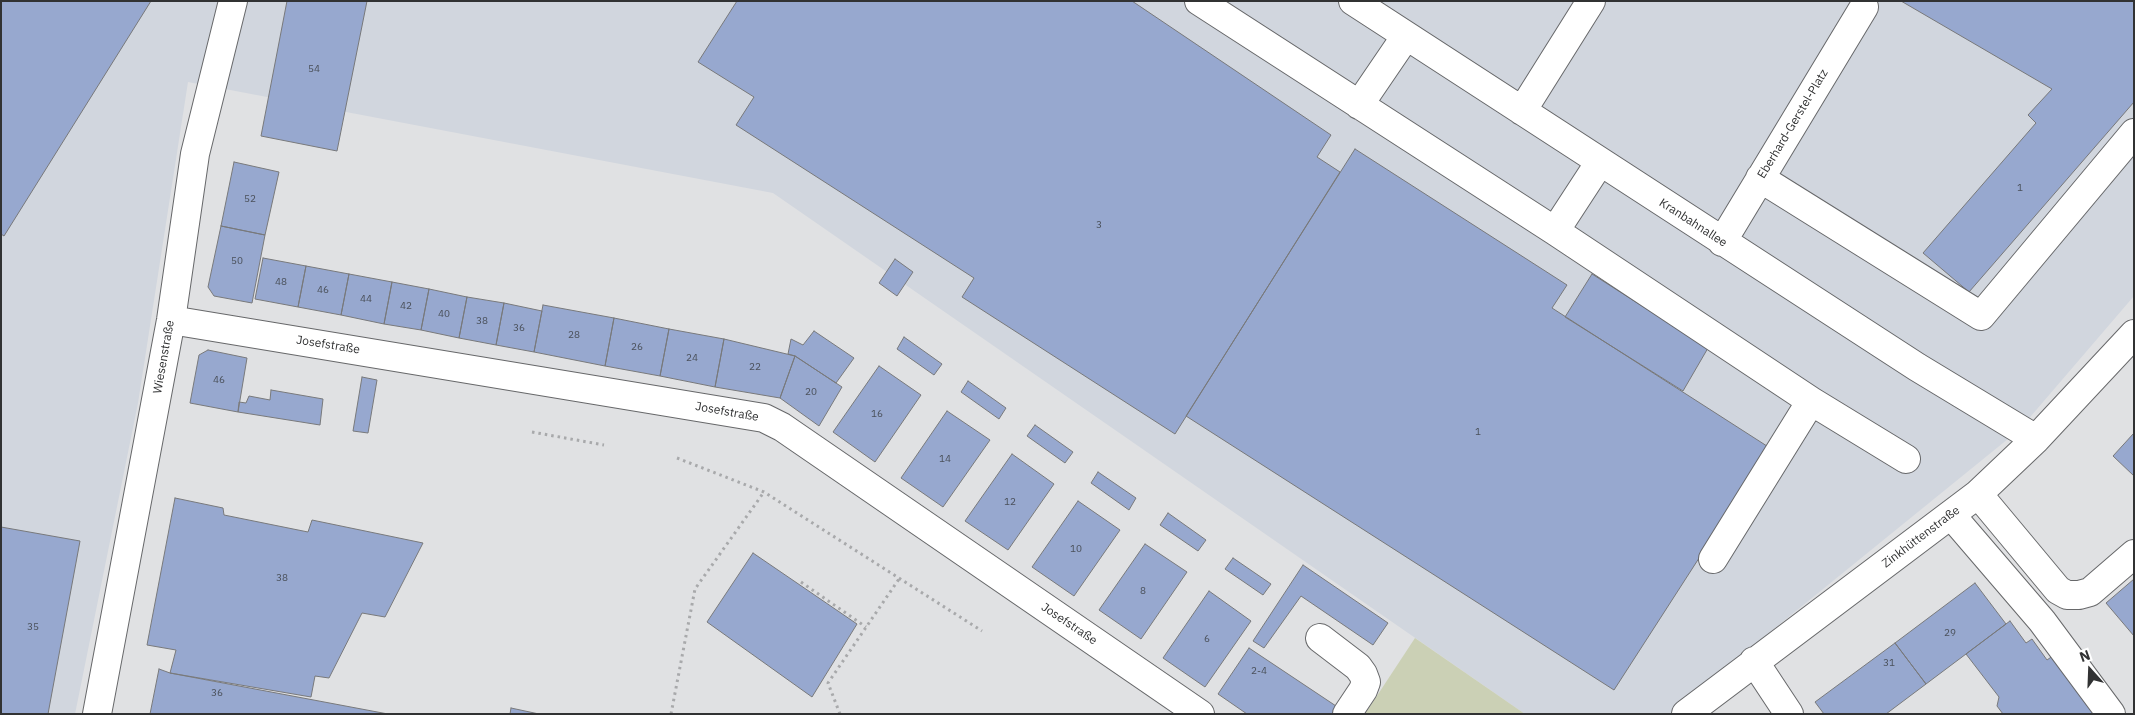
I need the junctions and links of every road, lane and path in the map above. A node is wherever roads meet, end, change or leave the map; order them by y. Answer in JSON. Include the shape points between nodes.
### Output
{"nodes":[{"id":1,"x":233,"y":1,"type":"edge"},
{"id":2,"x":1198,"y":1,"type":"edge"},
{"id":3,"x":1353,"y":1,"type":"edge"},
{"id":4,"x":1591,"y":1,"type":"edge"},
{"id":5,"x":1864,"y":7,"type":"dead end"},
{"id":6,"x":1406,"y":36,"type":"junction"},
{"id":7,"x":1359,"y":105,"type":"junction"},
{"id":8,"x":1522,"y":111,"type":"junction"},
{"id":9,"x":2134,"y":133,"type":"edge"},
{"id":10,"x":1600,"y":162,"type":"junction"},
{"id":11,"x":1760,"y":178,"type":"junction"},
{"id":12,"x":1555,"y":231,"type":"junction"},
{"id":13,"x":1722,"y":242,"type":"junction"},
{"id":14,"x":170,"y":320,"type":"junction"},
{"id":15,"x":2134,"y":334,"type":"edge"},
{"id":16,"x":1811,"y":401,"type":"junction"},
{"id":17,"x":532,"y":432,"type":"dead end"},
{"id":18,"x":2036,"y":439,"type":"junction"},
{"id":19,"x":604,"y":445,"type":"dead end"},
{"id":20,"x":677,"y":458,"type":"dead end"},
{"id":21,"x":1906,"y":459,"type":"dead end"},
{"id":22,"x":764,"y":492,"type":"junction"},
{"id":23,"x":1978,"y":494,"type":"junction"},
{"id":24,"x":1952,"y":515,"type":"junction"},
{"id":25,"x":2134,"y":554,"type":"edge"},
{"id":26,"x":1713,"y":559,"type":"dead end"},
{"id":27,"x":899,"y":579,"type":"junction"},
{"id":28,"x":801,"y":582,"type":"dead end"},
{"id":29,"x":866,"y":627,"type":"junction"},
{"id":30,"x":982,"y":631,"type":"dead end"},
{"id":31,"x":1320,"y":638,"type":"dead end"},
{"id":32,"x":1754,"y":661,"type":"junction"},
{"id":33,"x":97,"y":714,"type":"edge"},
{"id":34,"x":671,"y":714,"type":"edge"},
{"id":35,"x":840,"y":714,"type":"edge"},
{"id":36,"x":1200,"y":714,"type":"edge"},
{"id":37,"x":1347,"y":714,"type":"edge"},
{"id":38,"x":1686,"y":714,"type":"edge"},
{"id":39,"x":1789,"y":714,"type":"edge"},
{"id":40,"x":2111,"y":714,"type":"edge"}],
"edges":[{"from":1,"to":14,"type":"street","name":"Wiesenstraße","via":[[195,154]]},
{"from":2,"to":7,"type":"street"},
{"from":3,"to":6,"type":"street","name":"Kranbahnallee"},
{"from":4,"to":8,"type":"street"},
{"from":5,"to":11,"type":"street","name":"Eberhard-Gerstel-Platz"},
{"from":6,"to":7,"type":"street"},
{"from":6,"to":8,"type":"street","name":"Kranbahnallee"},
{"from":7,"to":12,"type":"street"},
{"from":8,"to":10,"type":"street","name":"Kranbahnallee"},
{"from":9,"to":11,"type":"street","via":[[1981,316]]},
{"from":10,"to":12,"type":"street"},
{"from":10,"to":13,"type":"street","name":"Kranbahnallee"},
{"from":11,"to":13,"type":"street","name":"Eberhard-Gerstel-Platz"},
{"from":12,"to":16,"type":"street"},
{"from":13,"to":18,"type":"street","name":"Kranbahnallee"},
{"from":14,"to":33,"type":"street","name":"Wiesenstraße"},
{"from":14,"to":36,"type":"street","name":"Josefstraße","via":[[764,418]]},
{"from":15,"to":18,"type":"street","name":"Zinkhüttenstraße"},
{"from":16,"to":21,"type":"street"},
{"from":16,"to":26,"type":"street"},
{"from":17,"to":19,"type":"path"},
{"from":18,"to":23,"type":"street","name":"Zinkhüttenstraße"},
{"from":20,"to":22,"type":"path"},
{"from":22,"to":27,"type":"path"},
{"from":22,"to":34,"type":"path","via":[[694,589]]},
{"from":23,"to":24,"type":"street","name":"Zinkhüttenstraße"},
{"from":23,"to":25,"type":"street","via":[[2058,590],[2067,595],[2079,596],[2090,592]]},
{"from":24,"to":32,"type":"street","name":"Zinkhüttenstraße"},
{"from":24,"to":40,"type":"street","via":[[2042,621]]},
{"from":27,"to":29,"type":"path"},
{"from":27,"to":30,"type":"path"},
{"from":28,"to":29,"type":"path"},
{"from":29,"to":35,"type":"path","via":[[828,683]]},
{"from":31,"to":37,"type":"street","via":[[1358,666],[1366,682]]},
{"from":32,"to":38,"type":"street","name":"Zinkhüttenstraße"},
{"from":32,"to":39,"type":"street"}]}
